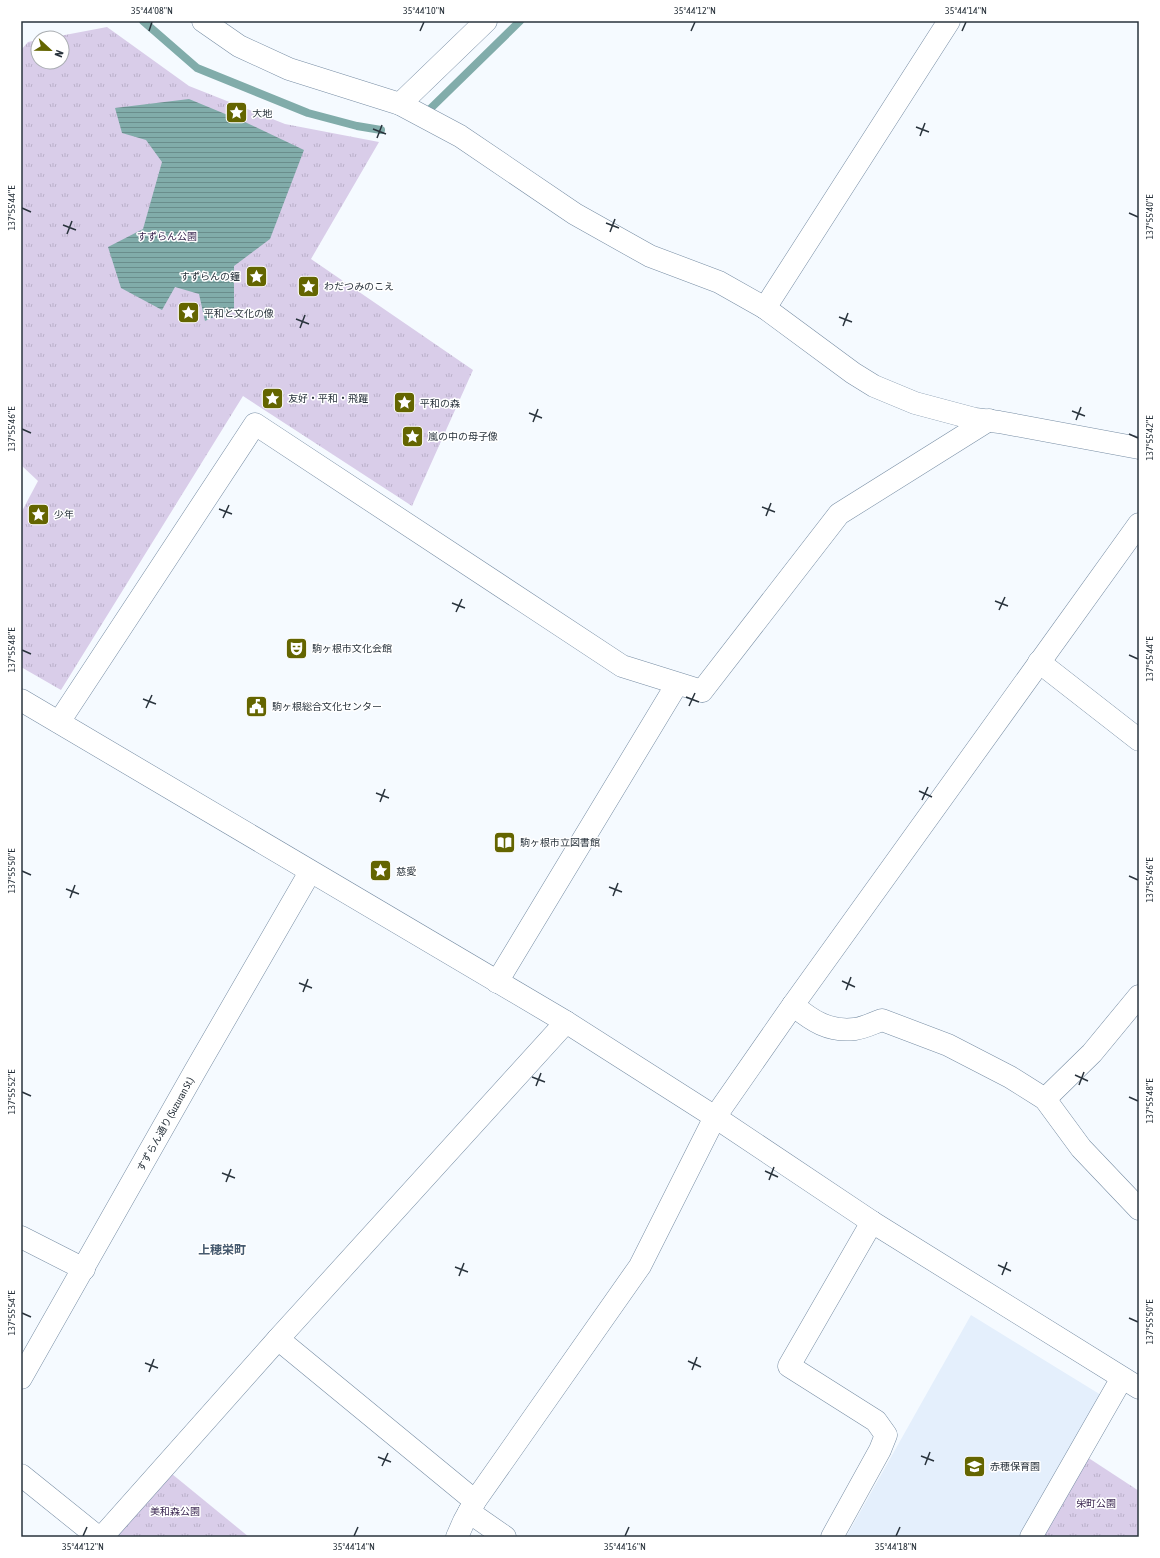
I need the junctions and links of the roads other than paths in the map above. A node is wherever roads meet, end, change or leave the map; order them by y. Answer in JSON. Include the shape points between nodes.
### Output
{"nodes":[{"id":1,"x":203,"y":21,"type":"edge"},
{"id":2,"x":486,"y":21,"type":"edge"},
{"id":3,"x":949,"y":21,"type":"edge"},
{"id":4,"x":400,"y":104,"type":"junction"},
{"id":5,"x":765,"y":308,"type":"junction"},
{"id":6,"x":989,"y":420,"type":"junction"},
{"id":7,"x":1139,"y":448,"type":"edge"},
{"id":8,"x":1139,"y":524,"type":"edge"},
{"id":9,"x":1039,"y":662,"type":"junction"},
{"id":10,"x":677,"y":684,"type":"junction"},
{"id":11,"x":21,"y":700,"type":"edge"},
{"id":12,"x":59,"y":722,"type":"junction"},
{"id":13,"x":1139,"y":740,"type":"edge"},
{"id":14,"x":310,"y":872,"type":"junction"},
{"id":15,"x":497,"y":982,"type":"junction"},
{"id":16,"x":1139,"y":996,"type":"edge"},
{"id":17,"x":793,"y":1005,"type":"junction"},
{"id":18,"x":566,"y":1022,"type":"junction"},
{"id":19,"x":1045,"y":1099,"type":"junction"},
{"id":20,"x":715,"y":1117,"type":"junction"},
{"id":21,"x":1139,"y":1209,"type":"edge"},
{"id":22,"x":872,"y":1222,"type":"junction"},
{"id":23,"x":21,"y":1237,"type":"edge"},
{"id":24,"x":84,"y":1269,"type":"junction"},
{"id":25,"x":278,"y":1339,"type":"junction"},
{"id":26,"x":21,"y":1378,"type":"edge"},
{"id":27,"x":1134,"y":1384,"type":"edge"},
{"id":28,"x":21,"y":1475,"type":"edge"},
{"id":29,"x":472,"y":1506,"type":"junction"},
{"id":30,"x":98,"y":1537,"type":"edge"},
{"id":31,"x":102,"y":1537,"type":"edge"},
{"id":32,"x":457,"y":1537,"type":"edge"},
{"id":33,"x":504,"y":1537,"type":"edge"},
{"id":34,"x":832,"y":1537,"type":"edge"},
{"id":35,"x":1031,"y":1537,"type":"edge"}],
"edges":[{"from":1,"to":4,"type":"street","via":[[239,46],[289,70]]},
{"from":2,"to":4,"type":"street"},
{"from":3,"to":5,"type":"street"},
{"from":4,"to":5,"type":"street","via":[[460,136],[575,214],[650,256],[719,282]]},
{"from":5,"to":6,"type":"street","via":[[874,386],[915,403],[975,419]]},
{"from":6,"to":7,"type":"street"},
{"from":6,"to":10,"type":"street","via":[[839,514],[702,692]]},
{"from":8,"to":9,"type":"street"},
{"from":9,"to":13,"type":"street"},
{"from":9,"to":17,"type":"street"},
{"from":10,"to":12,"type":"street","via":[[622,666],[255,424]]},
{"from":10,"to":15,"type":"street"},
{"from":11,"to":12,"type":"street"},
{"from":12,"to":14,"type":"street"},
{"from":14,"to":15,"type":"street"},
{"from":14,"to":24,"type":"street","name":"すずらん通り (Suzuran St.)"},
{"from":15,"to":18,"type":"street"},
{"from":16,"to":19,"type":"street","via":[[1092,1053]]},
{"from":17,"to":19,"type":"street","via":[[809,1019],[831,1028],[856,1029],[882,1020],[910,1030],[948,1045],[1010,1077]]},
{"from":17,"to":20,"type":"street"},
{"from":18,"to":20,"type":"street"},
{"from":18,"to":25,"type":"street"},
{"from":19,"to":21,"type":"street","via":[[1081,1148]]},
{"from":20,"to":22,"type":"street"},
{"from":20,"to":29,"type":"street","via":[[640,1266]]},
{"from":22,"to":27,"type":"street"},
{"from":22,"to":34,"type":"street","via":[[789,1366],[876,1421],[886,1436]]},
{"from":23,"to":24,"type":"street"},
{"from":24,"to":26,"type":"street","name":"すずらん通り (Suzuran St.)"},
{"from":25,"to":29,"type":"street"},
{"from":25,"to":31,"type":"street"},
{"from":27,"to":35,"type":"street"},
{"from":28,"to":30,"type":"street"},
{"from":29,"to":32,"type":"street"},
{"from":29,"to":33,"type":"street"}]}
